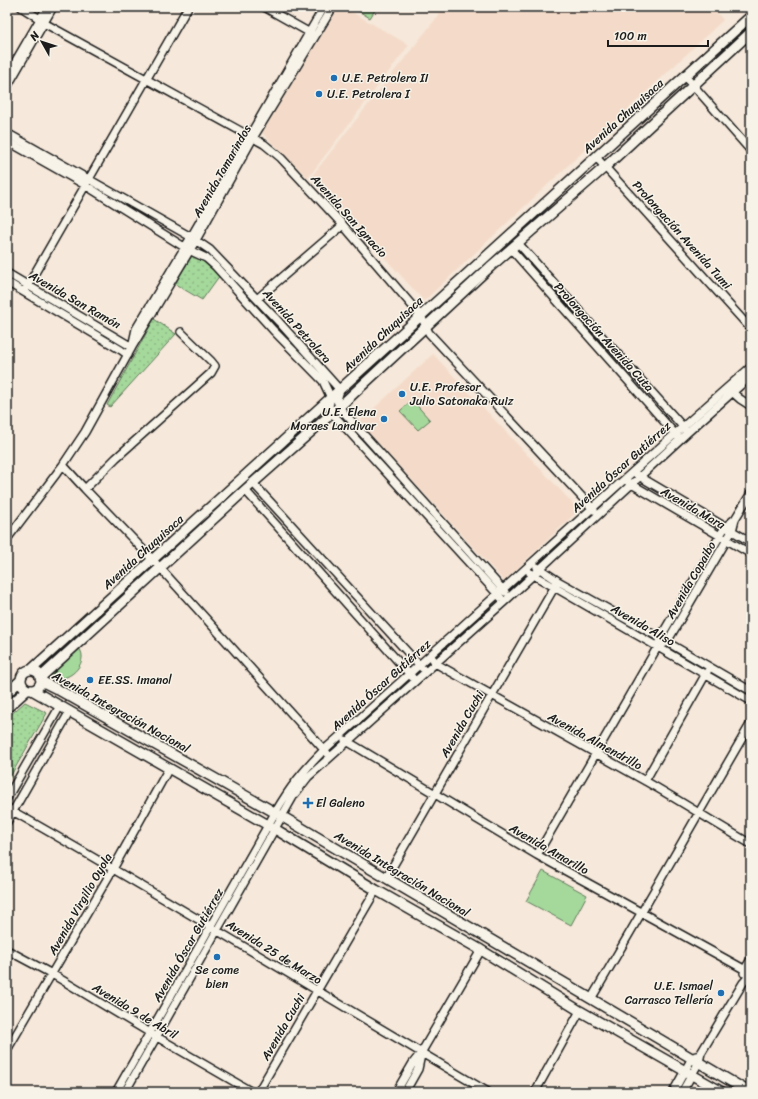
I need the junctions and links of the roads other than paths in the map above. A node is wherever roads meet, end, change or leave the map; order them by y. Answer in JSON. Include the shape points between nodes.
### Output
{"nodes":[{"id":1,"x":21,"y":7,"type":"edge"},
{"id":2,"x":47,"y":7,"type":"edge"},
{"id":3,"x":53,"y":7,"type":"edge"},
{"id":4,"x":188,"y":7,"type":"edge"},
{"id":5,"x":264,"y":7,"type":"edge"},
{"id":6,"x":324,"y":7,"type":"edge"},
{"id":7,"x":334,"y":7,"type":"edge"},
{"id":8,"x":751,"y":16,"type":"edge"},
{"id":9,"x":42,"y":21,"type":"junction"},
{"id":10,"x":751,"y":32,"type":"edge"},
{"id":11,"x":312,"y":34,"type":"junction"},
{"id":12,"x":7,"y":76,"type":"edge"},
{"id":13,"x":685,"y":76,"type":"junction"},
{"id":14,"x":147,"y":80,"type":"junction"},
{"id":15,"x":692,"y":85,"type":"junction"},
{"id":16,"x":7,"y":87,"type":"edge"},
{"id":17,"x":7,"y":133,"type":"edge"},
{"id":18,"x":251,"y":137,"type":"junction"},
{"id":19,"x":7,"y":141,"type":"edge"},
{"id":20,"x":751,"y":151,"type":"edge"},
{"id":21,"x":596,"y":157,"type":"junction"},
{"id":22,"x":605,"y":167,"type":"junction"},
{"id":23,"x":87,"y":182,"type":"junction"},
{"id":24,"x":343,"y":225,"type":"junction"},
{"id":25,"x":193,"y":239,"type":"junction"},
{"id":26,"x":515,"y":246,"type":"junction"},
{"id":27,"x":187,"y":249,"type":"junction"},
{"id":28,"x":483,"y":259,"type":"junction"},
{"id":29,"x":490,"y":267,"type":"junction"},
{"id":30,"x":7,"y":273,"type":"edge"},
{"id":31,"x":7,"y":282,"type":"edge"},
{"id":32,"x":28,"y":285,"type":"junction"},
{"id":33,"x":24,"y":292,"type":"junction"},
{"id":34,"x":258,"y":299,"type":"junction"},
{"id":35,"x":421,"y":316,"type":"junction"},
{"id":36,"x":276,"y":319,"type":"junction"},
{"id":37,"x":269,"y":325,"type":"junction"},
{"id":38,"x":426,"y":326,"type":"junction"},
{"id":39,"x":751,"y":328,"type":"edge"},
{"id":40,"x":180,"y":332,"type":"dead end"},
{"id":41,"x":132,"y":346,"type":"junction"},
{"id":42,"x":128,"y":355,"type":"junction"},
{"id":43,"x":751,"y":367,"type":"edge"},
{"id":44,"x":751,"y":376,"type":"edge"},
{"id":45,"x":340,"y":390,"type":"junction"},
{"id":46,"x":730,"y":390,"type":"junction"},
{"id":47,"x":331,"y":398,"type":"junction"},
{"id":48,"x":751,"y":406,"type":"edge"},
{"id":49,"x":339,"y":407,"type":"junction"},
{"id":50,"x":332,"y":413,"type":"junction"},
{"id":51,"x":685,"y":429,"type":"junction"},
{"id":52,"x":677,"y":436,"type":"junction"},
{"id":53,"x":64,"y":465,"type":"junction"},
{"id":54,"x":634,"y":471,"type":"junction"},
{"id":55,"x":639,"y":477,"type":"junction"},
{"id":56,"x":625,"y":479,"type":"junction"},
{"id":57,"x":254,"y":483,"type":"junction"},
{"id":58,"x":631,"y":484,"type":"junction"},
{"id":59,"x":85,"y":489,"type":"junction"},
{"id":60,"x":245,"y":490,"type":"junction"},
{"id":61,"x":751,"y":493,"type":"edge"},
{"id":62,"x":592,"y":508,"type":"junction"},
{"id":63,"x":598,"y":515,"type":"junction"},
{"id":64,"x":735,"y":519,"type":"junction"},
{"id":65,"x":725,"y":527,"type":"junction"},
{"id":66,"x":732,"y":531,"type":"junction"},
{"id":67,"x":720,"y":536,"type":"junction"},
{"id":68,"x":7,"y":539,"type":"edge"},
{"id":69,"x":727,"y":540,"type":"junction"},
{"id":70,"x":751,"y":542,"type":"edge"},
{"id":71,"x":751,"y":554,"type":"edge"},
{"id":72,"x":153,"y":560,"type":"junction"},
{"id":73,"x":531,"y":564,"type":"junction"},
{"id":74,"x":160,"y":568,"type":"junction"},
{"id":75,"x":540,"y":569,"type":"junction"},
{"id":76,"x":524,"y":570,"type":"junction"},
{"id":77,"x":533,"y":575,"type":"junction"},
{"id":78,"x":556,"y":584,"type":"junction"},
{"id":79,"x":500,"y":592,"type":"junction"},
{"id":80,"x":507,"y":599,"type":"junction"},
{"id":81,"x":660,"y":638,"type":"junction"},
{"id":82,"x":667,"y":642,"type":"junction"},
{"id":83,"x":658,"y":646,"type":"junction"},
{"id":84,"x":430,"y":656,"type":"junction"},
{"id":85,"x":435,"y":663,"type":"junction"},
{"id":86,"x":419,"y":665,"type":"junction"},
{"id":87,"x":710,"y":668,"type":"junction"},
{"id":88,"x":31,"y":670,"type":"junction"},
{"id":89,"x":425,"y":671,"type":"junction"},
{"id":90,"x":409,"y":674,"type":"junction"},
{"id":91,"x":706,"y":674,"type":"junction"},
{"id":92,"x":21,"y":680,"type":"junction"},
{"id":93,"x":40,"y":680,"type":"junction"},
{"id":94,"x":415,"y":680,"type":"junction"},
{"id":95,"x":30,"y":690,"type":"junction"},
{"id":96,"x":751,"y":691,"type":"edge"},
{"id":97,"x":7,"y":693,"type":"edge"},
{"id":98,"x":492,"y":695,"type":"junction"},
{"id":99,"x":751,"y":701,"type":"edge"},
{"id":100,"x":60,"y":706,"type":"junction"},
{"id":101,"x":7,"y":708,"type":"edge"},
{"id":102,"x":70,"y":711,"type":"junction"},
{"id":103,"x":751,"y":723,"type":"edge"},
{"id":104,"x":339,"y":737,"type":"junction"},
{"id":105,"x":347,"y":741,"type":"junction"},
{"id":106,"x":324,"y":750,"type":"junction"},
{"id":107,"x":596,"y":754,"type":"junction"},
{"id":108,"x":329,"y":756,"type":"junction"},
{"id":109,"x":169,"y":768,"type":"junction"},
{"id":110,"x":645,"y":781,"type":"junction"},
{"id":111,"x":434,"y":794,"type":"junction"},
{"id":112,"x":7,"y":798,"type":"edge"},
{"id":113,"x":10,"y":810,"type":"edge"},
{"id":114,"x":698,"y":813,"type":"junction"},
{"id":115,"x":279,"y":815,"type":"junction"},
{"id":116,"x":7,"y":822,"type":"edge"},
{"id":117,"x":272,"y":827,"type":"junction"},
{"id":118,"x":751,"y":844,"type":"edge"},
{"id":119,"x":537,"y":855,"type":"junction"},
{"id":120,"x":113,"y":869,"type":"junction"},
{"id":121,"x":386,"y":878,"type":"junction"},
{"id":122,"x":376,"y":890,"type":"junction"},
{"id":123,"x":642,"y":913,"type":"junction"},
{"id":124,"x":211,"y":927,"type":"junction"},
{"id":125,"x":218,"y":931,"type":"junction"},
{"id":126,"x":7,"y":950,"type":"edge"},
{"id":127,"x":481,"y":950,"type":"junction"},
{"id":128,"x":751,"y":959,"type":"edge"},
{"id":129,"x":749,"y":972,"type":"edge"},
{"id":130,"x":52,"y":974,"type":"junction"},
{"id":131,"x":316,"y":991,"type":"junction"},
{"id":132,"x":591,"y":999,"type":"junction"},
{"id":133,"x":580,"y":1011,"type":"junction"},
{"id":134,"x":150,"y":1033,"type":"junction"},
{"id":135,"x":157,"y":1038,"type":"junction"},
{"id":136,"x":7,"y":1050,"type":"edge"},
{"id":137,"x":421,"y":1053,"type":"junction"},
{"id":138,"x":696,"y":1060,"type":"junction"},
{"id":139,"x":689,"y":1073,"type":"junction"},
{"id":140,"x":116,"y":1092,"type":"edge"},
{"id":141,"x":125,"y":1092,"type":"edge"},
{"id":142,"x":252,"y":1092,"type":"edge"},
{"id":143,"x":258,"y":1092,"type":"edge"},
{"id":144,"x":396,"y":1092,"type":"edge"},
{"id":145,"x":405,"y":1092,"type":"edge"},
{"id":146,"x":488,"y":1092,"type":"edge"},
{"id":147,"x":535,"y":1092,"type":"edge"},
{"id":148,"x":673,"y":1092,"type":"edge"},
{"id":149,"x":682,"y":1092,"type":"edge"},
{"id":150,"x":722,"y":1092,"type":"edge"},
{"id":151,"x":749,"y":1092,"type":"edge"}],
"edges":[{"from":1,"to":9,"type":"street","name":"Avenida San Ignacio"},
{"from":2,"to":9,"type":"street"},
{"from":3,"to":9,"type":"street"},
{"from":4,"to":14,"type":"street"},
{"from":5,"to":11,"type":"street"},
{"from":6,"to":11,"type":"street","name":"Avenida Tamarindos"},
{"from":7,"to":11,"type":"street","name":"Avenida Tamarindos"},
{"from":8,"to":13,"type":"main road","name":"Avenida Chuquisaca"},
{"from":9,"to":12,"type":"street"},
{"from":9,"to":14,"type":"street","name":"Avenida San Ignacio"},
{"from":9,"to":16,"type":"street"},
{"from":10,"to":15,"type":"main road","name":"Avenida Chuquisaca"},
{"from":11,"to":18,"type":"street","name":"Avenida Tamarindos"},
{"from":13,"to":15,"type":"street"},
{"from":13,"to":21,"type":"main road","name":"Avenida Chuquisaca"},
{"from":14,"to":18,"type":"street","name":"Avenida San Ignacio"},
{"from":14,"to":23,"type":"street"},
{"from":15,"to":20,"type":"street"},
{"from":15,"to":22,"type":"main road","name":"Avenida Chuquisaca"},
{"from":17,"to":23,"type":"street","name":"Avenida Petrolera"},
{"from":18,"to":24,"type":"street","name":"Avenida San Ignacio","via":[[281,158]]},
{"from":18,"to":25,"type":"street","name":"Avenida Tamarindos"},
{"from":19,"to":23,"type":"street","name":"Avenida Petrolera"},
{"from":21,"to":22,"type":"street","name":"Prolongación Avenida Tumi"},
{"from":21,"to":28,"type":"main road","name":"Avenida Chuquisaca"},
{"from":22,"to":26,"type":"main road","name":"Avenida Chuquisaca"},
{"from":22,"to":39,"type":"street","name":"Prolongación Avenida Tumi"},
{"from":23,"to":25,"type":"street","name":"Avenida Petrolera"},
{"from":23,"to":27,"type":"street","name":"Avenida Petrolera"},
{"from":23,"to":32,"type":"street"},
{"from":24,"to":34,"type":"street"},
{"from":24,"to":35,"type":"street","name":"Avenida San Ignacio"},
{"from":25,"to":27,"type":"street","name":"Avenida Tamarindos"},
{"from":25,"to":34,"type":"street","name":"Avenida Petrolera","via":[[210,250]]},
{"from":26,"to":29,"type":"main road","name":"Avenida Chuquisaca"},
{"from":26,"to":51,"type":"street","name":"Prolongación Avenida Cuta"},
{"from":26,"to":52,"type":"street","name":"Prolongación Avenida Cuta"},
{"from":27,"to":37,"type":"street","name":"Avenida Petrolera","via":[[216,266]]},
{"from":27,"to":41,"type":"street","name":"Avenida Tamarindos","via":[[136,329]]},
{"from":28,"to":29,"type":"street"},
{"from":28,"to":35,"type":"main road","name":"Avenida Chuquisaca"},
{"from":29,"to":38,"type":"main road","name":"Avenida Chuquisaca"},
{"from":30,"to":32,"type":"street","name":"Avenida San Ramón"},
{"from":31,"to":33,"type":"street","name":"Avenida San Ramón"},
{"from":32,"to":33,"type":"street"},
{"from":32,"to":41,"type":"street","name":"Avenida San Ramón"},
{"from":33,"to":42,"type":"street","name":"Avenida San Ramón"},
{"from":34,"to":36,"type":"street","name":"Avenida Petrolera"},
{"from":35,"to":38,"type":"street","name":"Avenida San Ignacio"},
{"from":35,"to":45,"type":"main road","name":"Avenida Chuquisaca"},
{"from":36,"to":37,"type":"street"},
{"from":36,"to":45,"type":"street","name":"Avenida Petrolera"},
{"from":37,"to":47,"type":"street","name":"Avenida Petrolera","via":[[323,381]]},
{"from":38,"to":49,"type":"main road","name":"Avenida Chuquisaca"},
{"from":38,"to":62,"type":"street","name":"Avenida San Ignacio","via":[[429,333]]},
{"from":40,"to":59,"type":"street","via":[[215,366],[211,373]]},
{"from":41,"to":42,"type":"street","name":"Avenida Tamarindos"},
{"from":42,"to":53,"type":"street","name":"Avenida Tamarindos"},
{"from":43,"to":46,"type":"street","name":"Avenida Óscar Gutiérrez"},
{"from":44,"to":46,"type":"street","name":"Avenida Óscar Gutiérrez"},
{"from":45,"to":47,"type":"main road","name":"Avenida Chuquisaca"},
{"from":45,"to":49,"type":"street","via":[[337,400]]},
{"from":46,"to":48,"type":"street"},
{"from":46,"to":51,"type":"street","name":"Avenida Óscar Gutiérrez"},
{"from":47,"to":50,"type":"street","name":"Avenida Petrolera","via":[[329,406]]},
{"from":47,"to":72,"type":"main road","name":"Avenida Chuquisaca"},
{"from":49,"to":50,"type":"main road","name":"Avenida Chuquisaca"},
{"from":49,"to":79,"type":"street"},
{"from":50,"to":57,"type":"main road","name":"Avenida Chuquisaca"},
{"from":50,"to":79,"type":"street"},
{"from":51,"to":52,"type":"street","name":"Avenida Óscar Gutiérrez"},
{"from":52,"to":54,"type":"street","name":"Avenida Óscar Gutiérrez"},
{"from":52,"to":55,"type":"street","name":"Avenida Óscar Gutiérrez"},
{"from":53,"to":59,"type":"street"},
{"from":53,"to":68,"type":"street","name":"Avenida Tamarindos"},
{"from":54,"to":55,"type":"street","name":"Avenida Mara"},
{"from":54,"to":56,"type":"street","name":"Avenida Óscar Gutiérrez"},
{"from":55,"to":58,"type":"street","name":"Avenida Óscar Gutiérrez"},
{"from":55,"to":65,"type":"street","name":"Avenida Mara"},
{"from":56,"to":58,"type":"street","name":"Avenida Mara"},
{"from":56,"to":62,"type":"street","name":"Avenida Óscar Gutiérrez"},
{"from":57,"to":60,"type":"main road","name":"Avenida Chuquisaca"},
{"from":57,"to":86,"type":"street"},
{"from":58,"to":63,"type":"street","name":"Avenida Óscar Gutiérrez"},
{"from":58,"to":67,"type":"street","name":"Avenida Mara"},
{"from":59,"to":72,"type":"street"},
{"from":60,"to":74,"type":"main road","name":"Avenida Chuquisaca"},
{"from":60,"to":90,"type":"street"},
{"from":61,"to":64,"type":"street","name":"Avenida Copaibo"},
{"from":62,"to":63,"type":"street","name":"Avenida San Ignacio"},
{"from":62,"to":73,"type":"street","name":"Avenida Óscar Gutiérrez"},
{"from":63,"to":75,"type":"street","name":"Avenida Óscar Gutiérrez"},
{"from":64,"to":65,"type":"street","name":"Avenida Copaibo"},
{"from":64,"to":66,"type":"street","name":"Avenida Copaibo"},
{"from":65,"to":66,"type":"street","name":"Avenida Mara"},
{"from":65,"to":67,"type":"street","name":"Avenida Copaibo"},
{"from":66,"to":69,"type":"street","name":"Avenida Copaibo"},
{"from":66,"to":70,"type":"street","name":"Avenida Mara"},
{"from":67,"to":69,"type":"street","name":"Avenida Mara"},
{"from":67,"to":81,"type":"street","name":"Avenida Copaibo"},
{"from":69,"to":71,"type":"street","name":"Avenida Mara"},
{"from":69,"to":82,"type":"street","name":"Avenida Copaibo"},
{"from":72,"to":74,"type":"street"},
{"from":72,"to":88,"type":"main road","name":"Avenida Chuquisaca"},
{"from":73,"to":75,"type":"street","name":"Avenida Aliso"},
{"from":73,"to":76,"type":"street","name":"Avenida Óscar Gutiérrez"},
{"from":74,"to":93,"type":"main road","name":"Avenida Chuquisaca"},
{"from":74,"to":106,"type":"street"},
{"from":75,"to":77,"type":"street","name":"Avenida Óscar Gutiérrez"},
{"from":75,"to":78,"type":"street","name":"Avenida Aliso"},
{"from":76,"to":77,"type":"street","name":"Avenida Aliso"},
{"from":76,"to":79,"type":"street","name":"Avenida Óscar Gutiérrez"},
{"from":77,"to":78,"type":"street","name":"Avenida Aliso"},
{"from":77,"to":80,"type":"street","name":"Avenida Óscar Gutiérrez"},
{"from":78,"to":81,"type":"street","name":"Avenida Aliso"},
{"from":78,"to":83,"type":"street","name":"Avenida Aliso"},
{"from":78,"to":98,"type":"street","name":"Avenida Cuchi"},
{"from":79,"to":80,"type":"street"},
{"from":79,"to":84,"type":"street","name":"Avenida Óscar Gutiérrez"},
{"from":80,"to":85,"type":"street","name":"Avenida Óscar Gutiérrez"},
{"from":81,"to":82,"type":"street","name":"Avenida Aliso"},
{"from":81,"to":83,"type":"street","name":"Avenida Copaibo"},
{"from":82,"to":83,"type":"street"},
{"from":82,"to":87,"type":"street","name":"Avenida Aliso"},
{"from":83,"to":91,"type":"street","name":"Avenida Aliso"},
{"from":83,"to":107,"type":"street","name":"Avenida Copaibo"},
{"from":84,"to":85,"type":"street","name":"Avenida Almendrillo"},
{"from":84,"to":86,"type":"street","name":"Avenida Óscar Gutiérrez"},
{"from":85,"to":89,"type":"street","name":"Avenida Óscar Gutiérrez"},
{"from":85,"to":98,"type":"street","name":"Avenida Almendrillo"},
{"from":86,"to":89,"type":"street"},
{"from":86,"to":90,"type":"street","name":"Avenida Óscar Gutiérrez"},
{"from":87,"to":91,"type":"street"},
{"from":87,"to":96,"type":"street","name":"Avenida Aliso"},
{"from":88,"to":92,"type":"main road","via":[[25,672]]},
{"from":88,"to":93,"type":"main road","via":[[37,673]]},
{"from":89,"to":94,"type":"street","name":"Avenida Óscar Gutiérrez"},
{"from":90,"to":94,"type":"street"},
{"from":90,"to":104,"type":"street","name":"Avenida Óscar Gutiérrez"},
{"from":91,"to":99,"type":"street","name":"Avenida Aliso"},
{"from":91,"to":110,"type":"street"},
{"from":92,"to":95,"type":"main road","via":[[22,686]]},
{"from":92,"to":97,"type":"main road"},
{"from":93,"to":95,"type":"main road","via":[[38,687]]},
{"from":93,"to":115,"type":"main road","name":"Avenida Integración Nacional"},
{"from":94,"to":105,"type":"street","name":"Avenida Óscar Gutiérrez"},
{"from":95,"to":100,"type":"main road","name":"Avenida Integración Nacional"},
{"from":95,"to":101,"type":"main road"},
{"from":98,"to":107,"type":"street","name":"Avenida Almendrillo"},
{"from":98,"to":111,"type":"street","name":"Avenida Cuchi"},
{"from":100,"to":102,"type":"main road","name":"Avenida Integración Nacional"},
{"from":100,"to":112,"type":"street"},
{"from":102,"to":109,"type":"main road","name":"Avenida Integración Nacional"},
{"from":102,"to":113,"type":"street"},
{"from":103,"to":114,"type":"street"},
{"from":104,"to":105,"type":"street","name":"Avenida Amarillo"},
{"from":104,"to":106,"type":"street","name":"Avenida Óscar Gutiérrez"},
{"from":105,"to":108,"type":"street","name":"Avenida Óscar Gutiérrez"},
{"from":105,"to":111,"type":"street","name":"Avenida Amarillo"},
{"from":106,"to":108,"type":"street"},
{"from":106,"to":115,"type":"street","name":"Avenida Óscar Gutiérrez","via":[[288,791]]},
{"from":107,"to":110,"type":"street","name":"Avenida Almendrillo"},
{"from":107,"to":119,"type":"street","name":"Avenida Copaibo"},
{"from":108,"to":115,"type":"street","name":"Avenida Óscar Gutiérrez","via":[[308,777]]},
{"from":109,"to":117,"type":"main road","name":"Avenida Integración Nacional"},
{"from":109,"to":120,"type":"street","name":"Avenida Virgilio Oyola"},
{"from":110,"to":114,"type":"street","name":"Avenida Almendrillo"},
{"from":111,"to":119,"type":"street","name":"Avenida Amarillo"},
{"from":111,"to":121,"type":"street","name":"Avenida Cuchi"},
{"from":113,"to":116,"type":"street"},
{"from":113,"to":120,"type":"street","name":"Avenida 25 de Marzo"},
{"from":114,"to":118,"type":"street","name":"Avenida Almendrillo"},
{"from":114,"to":123,"type":"street"},
{"from":115,"to":117,"type":"street","name":"Avenida Óscar Gutiérrez"},
{"from":115,"to":121,"type":"main road","name":"Avenida Integración Nacional"},
{"from":117,"to":122,"type":"main road","name":"Avenida Integración Nacional"},
{"from":117,"to":124,"type":"street","name":"Avenida Óscar Gutiérrez"},
{"from":117,"to":125,"type":"street","name":"Avenida Óscar Gutiérrez"},
{"from":119,"to":123,"type":"street","name":"Avenida Amarillo"},
{"from":120,"to":124,"type":"street","name":"Avenida 25 de Marzo"},
{"from":120,"to":130,"type":"street","name":"Avenida Virgilio Oyola"},
{"from":121,"to":132,"type":"main road","name":"Avenida Integración Nacional"},
{"from":122,"to":127,"type":"main road","name":"Avenida Integración Nacional"},
{"from":122,"to":131,"type":"street","name":"Avenida Cuchi"},
{"from":123,"to":129,"type":"street","name":"Avenida Amarillo"},
{"from":123,"to":132,"type":"street"},
{"from":124,"to":125,"type":"street","name":"Avenida 25 de Marzo"},
{"from":124,"to":134,"type":"street","name":"Avenida Óscar Gutiérrez"},
{"from":125,"to":131,"type":"street","name":"Avenida 25 de Marzo"},
{"from":125,"to":135,"type":"street","name":"Avenida Óscar Gutiérrez"},
{"from":126,"to":130,"type":"street","name":"Avenida 9 de Abril"},
{"from":127,"to":133,"type":"main road","name":"Avenida Integración Nacional"},
{"from":127,"to":137,"type":"street"},
{"from":128,"to":129,"type":"street"},
{"from":129,"to":138,"type":"street"},
{"from":130,"to":134,"type":"street","name":"Avenida 9 de Abril"},
{"from":130,"to":136,"type":"street","name":"Avenida Virgilio Oyola"},
{"from":131,"to":137,"type":"street","name":"Avenida 25 de Marzo"},
{"from":131,"to":143,"type":"street","name":"Avenida Cuchi"},
{"from":132,"to":138,"type":"main road","name":"Avenida Integración Nacional"},
{"from":133,"to":139,"type":"main road","name":"Avenida Integración Nacional"},
{"from":133,"to":147,"type":"street"},
{"from":134,"to":135,"type":"street","name":"Avenida 9 de Abril"},
{"from":134,"to":140,"type":"street","name":"Avenida Óscar Gutiérrez"},
{"from":135,"to":141,"type":"street","name":"Avenida Óscar Gutiérrez"},
{"from":135,"to":142,"type":"street","name":"Avenida 9 de Abril"},
{"from":137,"to":144,"type":"street"},
{"from":137,"to":145,"type":"street","via":[[418,1069]]},
{"from":137,"to":146,"type":"street","name":"Avenida 25 de Marzo"},
{"from":138,"to":139,"type":"street"},
{"from":138,"to":151,"type":"main road","name":"Avenida Integración Nacional"},
{"from":139,"to":148,"type":"street"},
{"from":139,"to":149,"type":"street"},
{"from":139,"to":150,"type":"main road","name":"Avenida Integración Nacional"}]}
